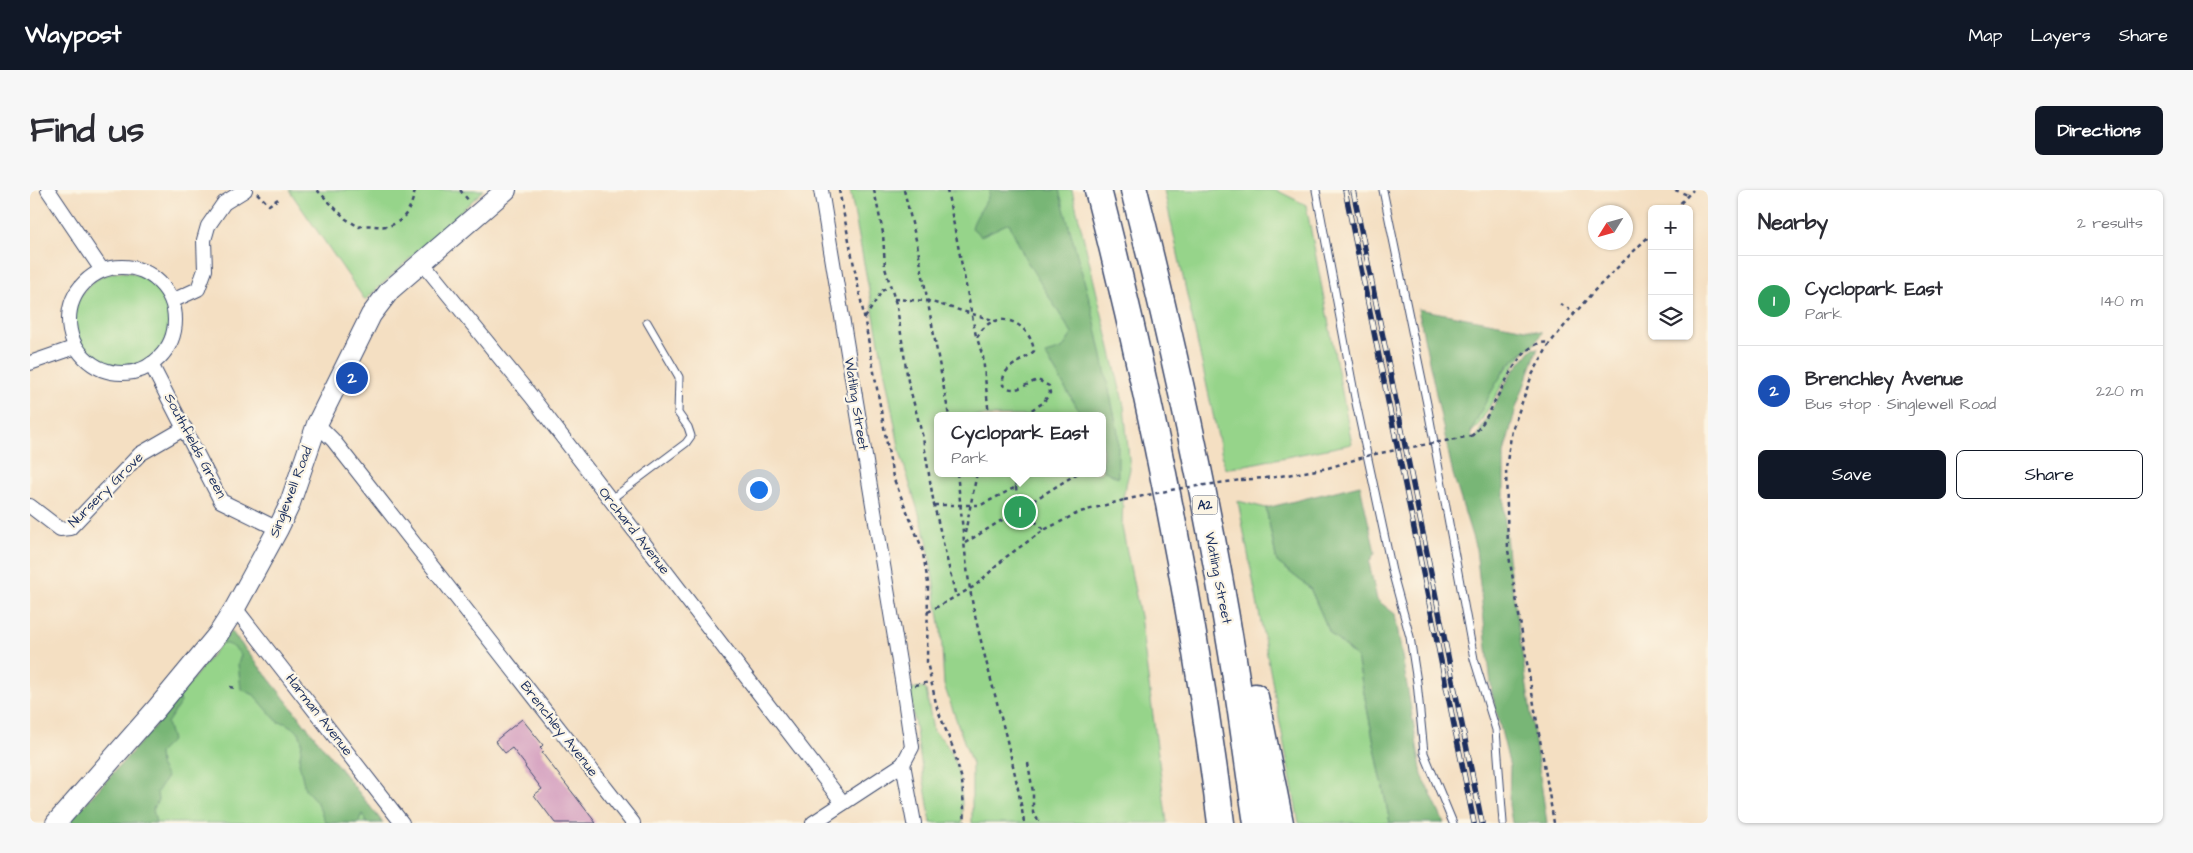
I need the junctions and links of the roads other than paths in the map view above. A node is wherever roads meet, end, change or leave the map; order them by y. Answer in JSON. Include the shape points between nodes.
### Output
{"nodes":[{"id":1,"x":48,"y":190,"type":"edge"},
{"id":2,"x":506,"y":190,"type":"edge"},
{"id":3,"x":821,"y":190,"type":"edge"},
{"id":4,"x":1098,"y":190,"type":"edge"},
{"id":5,"x":1134,"y":190,"type":"edge"},
{"id":6,"x":1316,"y":190,"type":"edge"},
{"id":7,"x":1383,"y":190,"type":"edge"},
{"id":8,"x":248,"y":192,"type":"edge"},
{"id":9,"x":422,"y":262,"type":"junction"},
{"id":10,"x":102,"y":270,"type":"junction"},
{"id":11,"x":178,"y":303,"type":"junction"},
{"id":12,"x":648,"y":322,"type":"dead end"},
{"id":13,"x":76,"y":347,"type":"junction"},
{"id":14,"x":30,"y":363,"type":"edge"},
{"id":15,"x":156,"y":365,"type":"junction"},
{"id":16,"x":317,"y":424,"type":"junction"},
{"id":17,"x":185,"y":428,"type":"junction"},
{"id":18,"x":610,"y":500,"type":"junction"},
{"id":19,"x":30,"y":506,"type":"edge"},
{"id":20,"x":278,"y":529,"type":"junction"},
{"id":21,"x":235,"y":608,"type":"junction"},
{"id":22,"x":1195,"y":647,"type":"junction"},
{"id":23,"x":1231,"y":647,"type":"junction"},
{"id":24,"x":903,"y":764,"type":"junction"},
{"id":25,"x":843,"y":803,"type":"junction"},
{"id":26,"x":56,"y":823,"type":"edge"},
{"id":27,"x":402,"y":823,"type":"edge"},
{"id":28,"x":633,"y":823,"type":"edge"},
{"id":29,"x":813,"y":823,"type":"edge"},
{"id":30,"x":914,"y":823,"type":"edge"},
{"id":31,"x":1203,"y":823,"type":"edge"},
{"id":32,"x":1221,"y":823,"type":"edge"},
{"id":33,"x":1257,"y":823,"type":"edge"},
{"id":34,"x":1280,"y":823,"type":"edge"},
{"id":35,"x":1454,"y":823,"type":"edge"},
{"id":36,"x":1503,"y":823,"type":"edge"}],
"edges":[{"from":1,"to":10,"type":"street"},
{"from":2,"to":9,"type":"street","name":"Singlewell Road"},
{"from":3,"to":24,"type":"street","name":"Watling Street","via":[[904,686],[912,746]]},
{"from":4,"to":22,"type":"highway","via":[[1149,406]]},
{"from":5,"to":23,"type":"highway","name":"Watling Street","number":"A2","via":[[1167,322]]},
{"from":6,"to":35,"type":"lane","via":[[1356,403],[1392,571],[1410,637],[1424,753]]},
{"from":7,"to":36,"type":"lane","via":[[1474,659],[1496,730]]},
{"from":8,"to":11,"type":"street","via":[[224,203],[208,226],[204,240],[205,270],[198,289]]},
{"from":9,"to":16,"type":"street","name":"Singlewell Road","via":[[390,290],[371,315]]},
{"from":9,"to":18,"type":"street","name":"Orchard Avenue","via":[[490,344]]},
{"from":10,"to":11,"type":"street","via":[[126,267],[145,272]]},
{"from":10,"to":13,"type":"street","via":[[81,286],[70,308],[69,319]]},
{"from":11,"to":15,"type":"street","via":[[171,342]]},
{"from":12,"to":18,"type":"lane","via":[[679,377],[678,413],[690,436]]},
{"from":13,"to":14,"type":"street"},
{"from":13,"to":15,"type":"street","via":[[88,360],[105,370],[130,372]]},
{"from":15,"to":17,"type":"street","name":"Southfields Green"},
{"from":16,"to":20,"type":"street","name":"Singlewell Road"},
{"from":16,"to":28,"type":"street","name":"Brenchley Avenue","via":[[345,454]]},
{"from":17,"to":19,"type":"street","name":"Nursery Grove","via":[[140,454],[70,528],[60,529]]},
{"from":17,"to":20,"type":"street","name":"Southfields Green","via":[[221,501]]},
{"from":18,"to":25,"type":"street","name":"Orchard Avenue"},
{"from":20,"to":21,"type":"street","name":"Singlewell Road"},
{"from":21,"to":26,"type":"street","name":"Singlewell Road","via":[[219,633],[157,708]]},
{"from":21,"to":27,"type":"street","name":"Harman Avenue"},
{"from":22,"to":31,"type":"highway","via":[[1196,763]]},
{"from":22,"to":32,"type":"highway"},
{"from":23,"to":33,"type":"highway","name":"Watling Street","number":"A2"},
{"from":23,"to":34,"type":"highway","via":[[1252,678]]},
{"from":24,"to":25,"type":"street"},
{"from":24,"to":30,"type":"street"},
{"from":25,"to":29,"type":"street"}]}
